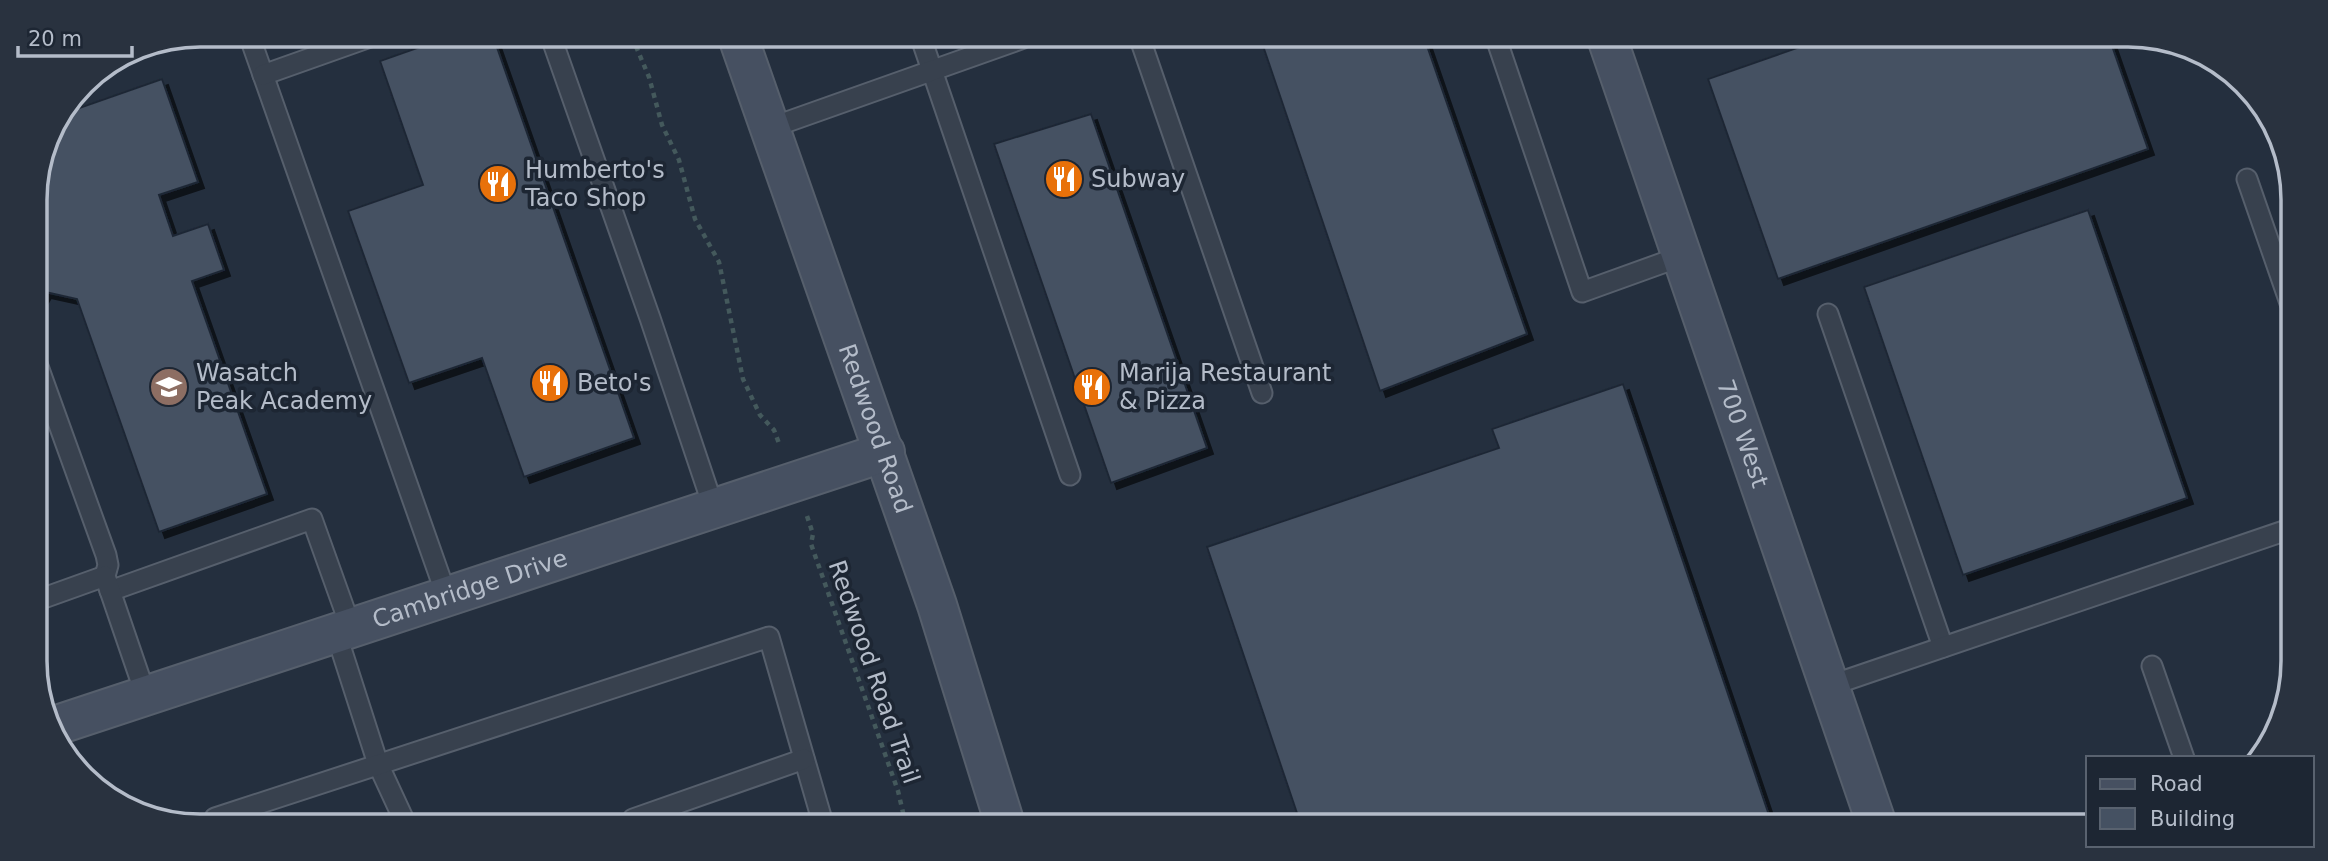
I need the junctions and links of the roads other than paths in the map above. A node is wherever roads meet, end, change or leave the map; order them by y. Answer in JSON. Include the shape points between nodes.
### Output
{"nodes":[{"id":1,"x":1499,"y":47,"type":"edge"},
{"id":2,"x":1610,"y":47,"type":"edge"},
{"id":3,"x":254,"y":48,"type":"edge"},
{"id":4,"x":339,"y":48,"type":"edge"},
{"id":5,"x":555,"y":48,"type":"edge"},
{"id":6,"x":742,"y":48,"type":"edge"},
{"id":7,"x":924,"y":48,"type":"edge"},
{"id":8,"x":996,"y":48,"type":"edge"},
{"id":9,"x":1143,"y":48,"type":"edge"},
{"id":10,"x":932,"y":70,"type":"junction"},
{"id":11,"x":263,"y":75,"type":"junction"},
{"id":12,"x":770,"y":128,"type":"junction"},
{"id":13,"x":2246,"y":179,"type":"dead end"},
{"id":14,"x":1682,"y":257,"type":"junction"},
{"id":15,"x":2281,"y":278,"type":"edge"},
{"id":16,"x":1828,"y":314,"type":"dead end"},
{"id":17,"x":48,"y":393,"type":"edge"},
{"id":18,"x":1262,"y":393,"type":"dead end"},
{"id":19,"x":885,"y":452,"type":"junction"},
{"id":20,"x":1070,"y":475,"type":"dead end"},
{"id":21,"x":714,"y":509,"type":"junction"},
{"id":22,"x":2281,"y":532,"type":"edge"},
{"id":23,"x":108,"y":583,"type":"junction"},
{"id":24,"x":447,"y":597,"type":"junction"},
{"id":25,"x":47,"y":598,"type":"edge"},
{"id":26,"x":343,"y":630,"type":"junction"},
{"id":27,"x":1942,"y":647,"type":"junction"},
{"id":28,"x":2152,"y":666,"type":"dead end"},
{"id":29,"x":1829,"y":686,"type":"junction"},
{"id":30,"x":146,"y":695,"type":"junction"},
{"id":31,"x":61,"y":724,"type":"edge"},
{"id":32,"x":2183,"y":756,"type":"edge"},
{"id":33,"x":804,"y":759,"type":"junction"},
{"id":34,"x":378,"y":764,"type":"junction"},
{"id":35,"x":1873,"y":813,"type":"edge"},
{"id":36,"x":227,"y":814,"type":"edge"},
{"id":37,"x":401,"y":814,"type":"edge"},
{"id":38,"x":648,"y":814,"type":"edge"},
{"id":39,"x":820,"y":814,"type":"edge"},
{"id":40,"x":1002,"y":814,"type":"edge"}],
"edges":[{"from":1,"to":14,"type":"lane","via":[[1582,292]]},
{"from":2,"to":14,"type":"street","name":"700 West"},
{"from":3,"to":11,"type":"lane"},
{"from":4,"to":11,"type":"lane"},
{"from":5,"to":21,"type":"lane"},
{"from":6,"to":12,"type":"street","name":"Redwood Road"},
{"from":7,"to":10,"type":"lane"},
{"from":8,"to":10,"type":"lane"},
{"from":9,"to":18,"type":"lane"},
{"from":10,"to":12,"type":"lane"},
{"from":10,"to":20,"type":"lane"},
{"from":11,"to":24,"type":"lane"},
{"from":12,"to":19,"type":"street","name":"Redwood Road"},
{"from":13,"to":15,"type":"lane"},
{"from":14,"to":29,"type":"street","name":"700 West"},
{"from":16,"to":27,"type":"lane"},
{"from":17,"to":23,"type":"lane","via":[[106,555]]},
{"from":19,"to":21,"type":"street","name":"Cambridge Drive"},
{"from":19,"to":40,"type":"street","name":"Redwood Road"},
{"from":21,"to":24,"type":"street","name":"Cambridge Drive"},
{"from":22,"to":27,"type":"lane"},
{"from":23,"to":25,"type":"lane"},
{"from":23,"to":26,"type":"lane","via":[[312,519]]},
{"from":23,"to":30,"type":"lane"},
{"from":24,"to":26,"type":"street","name":"Cambridge Drive"},
{"from":26,"to":30,"type":"street","name":"Cambridge Drive"},
{"from":26,"to":34,"type":"lane"},
{"from":27,"to":29,"type":"lane"},
{"from":28,"to":32,"type":"lane"},
{"from":29,"to":35,"type":"street","name":"700 West"},
{"from":30,"to":31,"type":"street","name":"Cambridge Drive"},
{"from":33,"to":34,"type":"lane","via":[[769,637]]},
{"from":33,"to":38,"type":"lane"},
{"from":33,"to":39,"type":"lane"},
{"from":34,"to":36,"type":"lane"},
{"from":34,"to":37,"type":"lane"}]}
